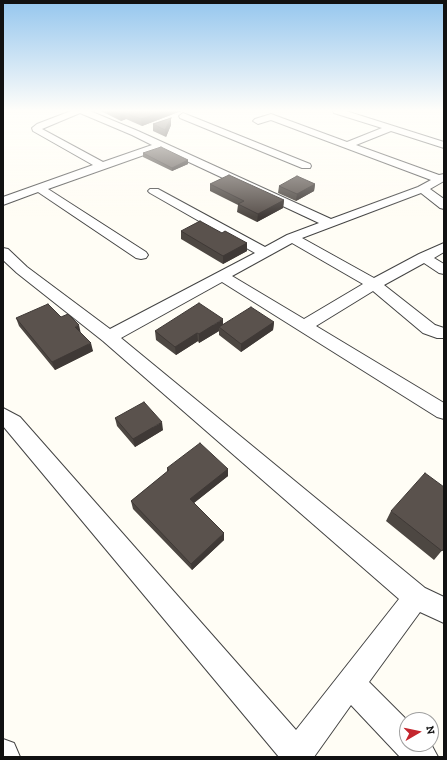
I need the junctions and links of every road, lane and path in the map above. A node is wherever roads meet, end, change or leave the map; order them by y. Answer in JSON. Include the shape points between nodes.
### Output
{"nodes":[{"id":1,"x":66,"y":146,"type":"edge"},
{"id":2,"x":157,"y":146,"type":"edge"},
{"id":3,"x":164,"y":146,"type":"edge"},
{"id":4,"x":254,"y":146,"type":"edge"},
{"id":5,"x":351,"y":146,"type":"edge"},
{"id":6,"x":102,"y":166,"type":"junction"},
{"id":7,"x":306,"y":166,"type":"dead end"},
{"id":8,"x":442,"y":178,"type":"edge"},
{"id":9,"x":38,"y":188,"type":"junction"},
{"id":10,"x":422,"y":189,"type":"junction"},
{"id":11,"x":154,"y":191,"type":"dead end"},
{"id":12,"x":3,"y":201,"type":"edge"},
{"id":13,"x":444,"y":205,"type":"edge"},
{"id":14,"x":330,"y":223,"type":"junction"},
{"id":15,"x":292,"y":238,"type":"junction"},
{"id":16,"x":444,"y":247,"type":"edge"},
{"id":17,"x":3,"y":252,"type":"edge"},
{"id":18,"x":265,"y":253,"type":"junction"},
{"id":19,"x":141,"y":255,"type":"dead end"},
{"id":20,"x":424,"y":257,"type":"junction"},
{"id":21,"x":444,"y":270,"type":"edge"},
{"id":22,"x":222,"y":276,"type":"junction"},
{"id":23,"x":374,"y":284,"type":"junction"},
{"id":24,"x":305,"y":326,"type":"junction"},
{"id":25,"x":444,"y":333,"type":"edge"},
{"id":26,"x":109,"y":337,"type":"junction"},
{"id":27,"x":444,"y":412,"type":"edge"},
{"id":28,"x":3,"y":416,"type":"edge"},
{"id":29,"x":416,"y":597,"type":"junction"},
{"id":30,"x":444,"y":610,"type":"edge"},
{"id":31,"x":350,"y":683,"type":"junction"},
{"id":32,"x":399,"y":734,"type":"edge"},
{"id":33,"x":296,"y":756,"type":"edge"}],
"edges":[{"from":1,"to":6,"type":"street"},
{"from":2,"to":6,"type":"street"},
{"from":3,"to":14,"type":"street"},
{"from":4,"to":7,"type":"street"},
{"from":5,"to":8,"type":"street"},
{"from":6,"to":9,"type":"street"},
{"from":8,"to":10,"type":"street"},
{"from":9,"to":12,"type":"street"},
{"from":9,"to":19,"type":"street"},
{"from":10,"to":13,"type":"street"},
{"from":10,"to":14,"type":"street"},
{"from":11,"to":18,"type":"street"},
{"from":14,"to":15,"type":"street"},
{"from":15,"to":18,"type":"street"},
{"from":15,"to":23,"type":"street"},
{"from":16,"to":20,"type":"street"},
{"from":17,"to":26,"type":"street","via":[[22,270]]},
{"from":18,"to":22,"type":"street"},
{"from":20,"to":21,"type":"street"},
{"from":20,"to":23,"type":"street"},
{"from":22,"to":24,"type":"street"},
{"from":22,"to":26,"type":"street"},
{"from":23,"to":24,"type":"street"},
{"from":23,"to":25,"type":"street","via":[[429,329]]},
{"from":24,"to":27,"type":"street"},
{"from":26,"to":29,"type":"street"},
{"from":28,"to":33,"type":"street","via":[[13,422]]},
{"from":29,"to":30,"type":"street"},
{"from":29,"to":31,"type":"street"},
{"from":31,"to":32,"type":"street"},
{"from":31,"to":33,"type":"street"}]}
